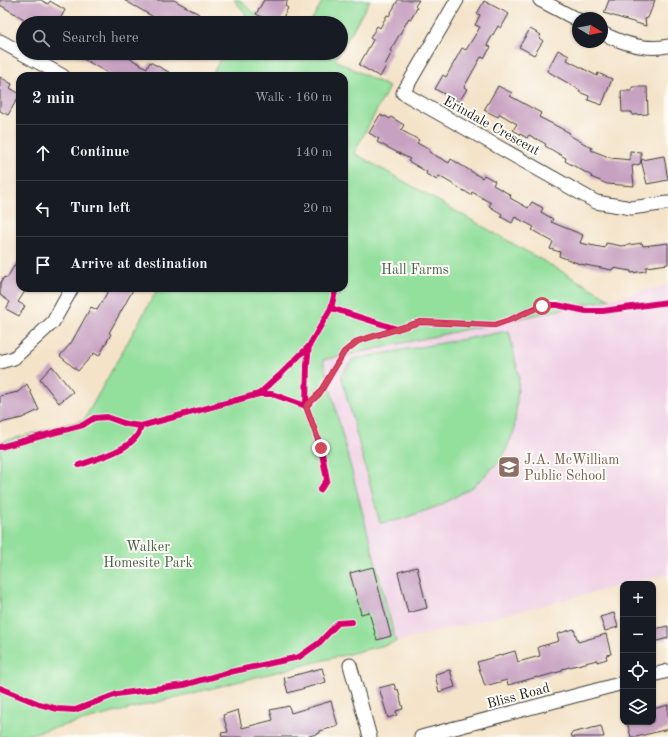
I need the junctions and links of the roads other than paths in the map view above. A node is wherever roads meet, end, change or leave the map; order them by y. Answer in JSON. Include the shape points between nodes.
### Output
{"nodes":[{"id":1,"x":457,"y":0,"type":"edge"},
{"id":2,"x":540,"y":0,"type":"edge"},
{"id":3,"x":572,"y":17,"type":"edge"},
{"id":4,"x":608,"y":36,"type":"edge"},
{"id":5,"x":0,"y":41,"type":"edge"},
{"id":6,"x":668,"y":46,"type":"edge"},
{"id":7,"x":16,"y":50,"type":"edge"},
{"id":8,"x":34,"y":60,"type":"edge"},
{"id":9,"x":56,"y":72,"type":"edge"},
{"id":10,"x":668,"y":204,"type":"edge"},
{"id":11,"x":70,"y":292,"type":"edge"},
{"id":12,"x":0,"y":362,"type":"edge"},
{"id":13,"x":350,"y":664,"type":"dead end"},
{"id":14,"x":668,"y":671,"type":"edge"},
{"id":15,"x":656,"y":674,"type":"edge"},
{"id":16,"x":620,"y":684,"type":"edge"},
{"id":17,"x":370,"y":737,"type":"edge"},
{"id":18,"x":421,"y":737,"type":"edge"}],
"edges":[{"from":1,"to":10,"type":"street","name":"Erindale Crescent","via":[[403,93],[596,202],[631,208]]},
{"from":2,"to":3,"type":"street"},
{"from":4,"to":6,"type":"street","via":[[627,44],[657,49]]},
{"from":5,"to":7,"type":"street"},
{"from":8,"to":9,"type":"street"},
{"from":11,"to":12,"type":"street","via":[[53,322],[14,358]]},
{"from":13,"to":17,"type":"street"},
{"from":14,"to":15,"type":"street"},
{"from":16,"to":18,"type":"street","name":"Bliss Road"}]}
